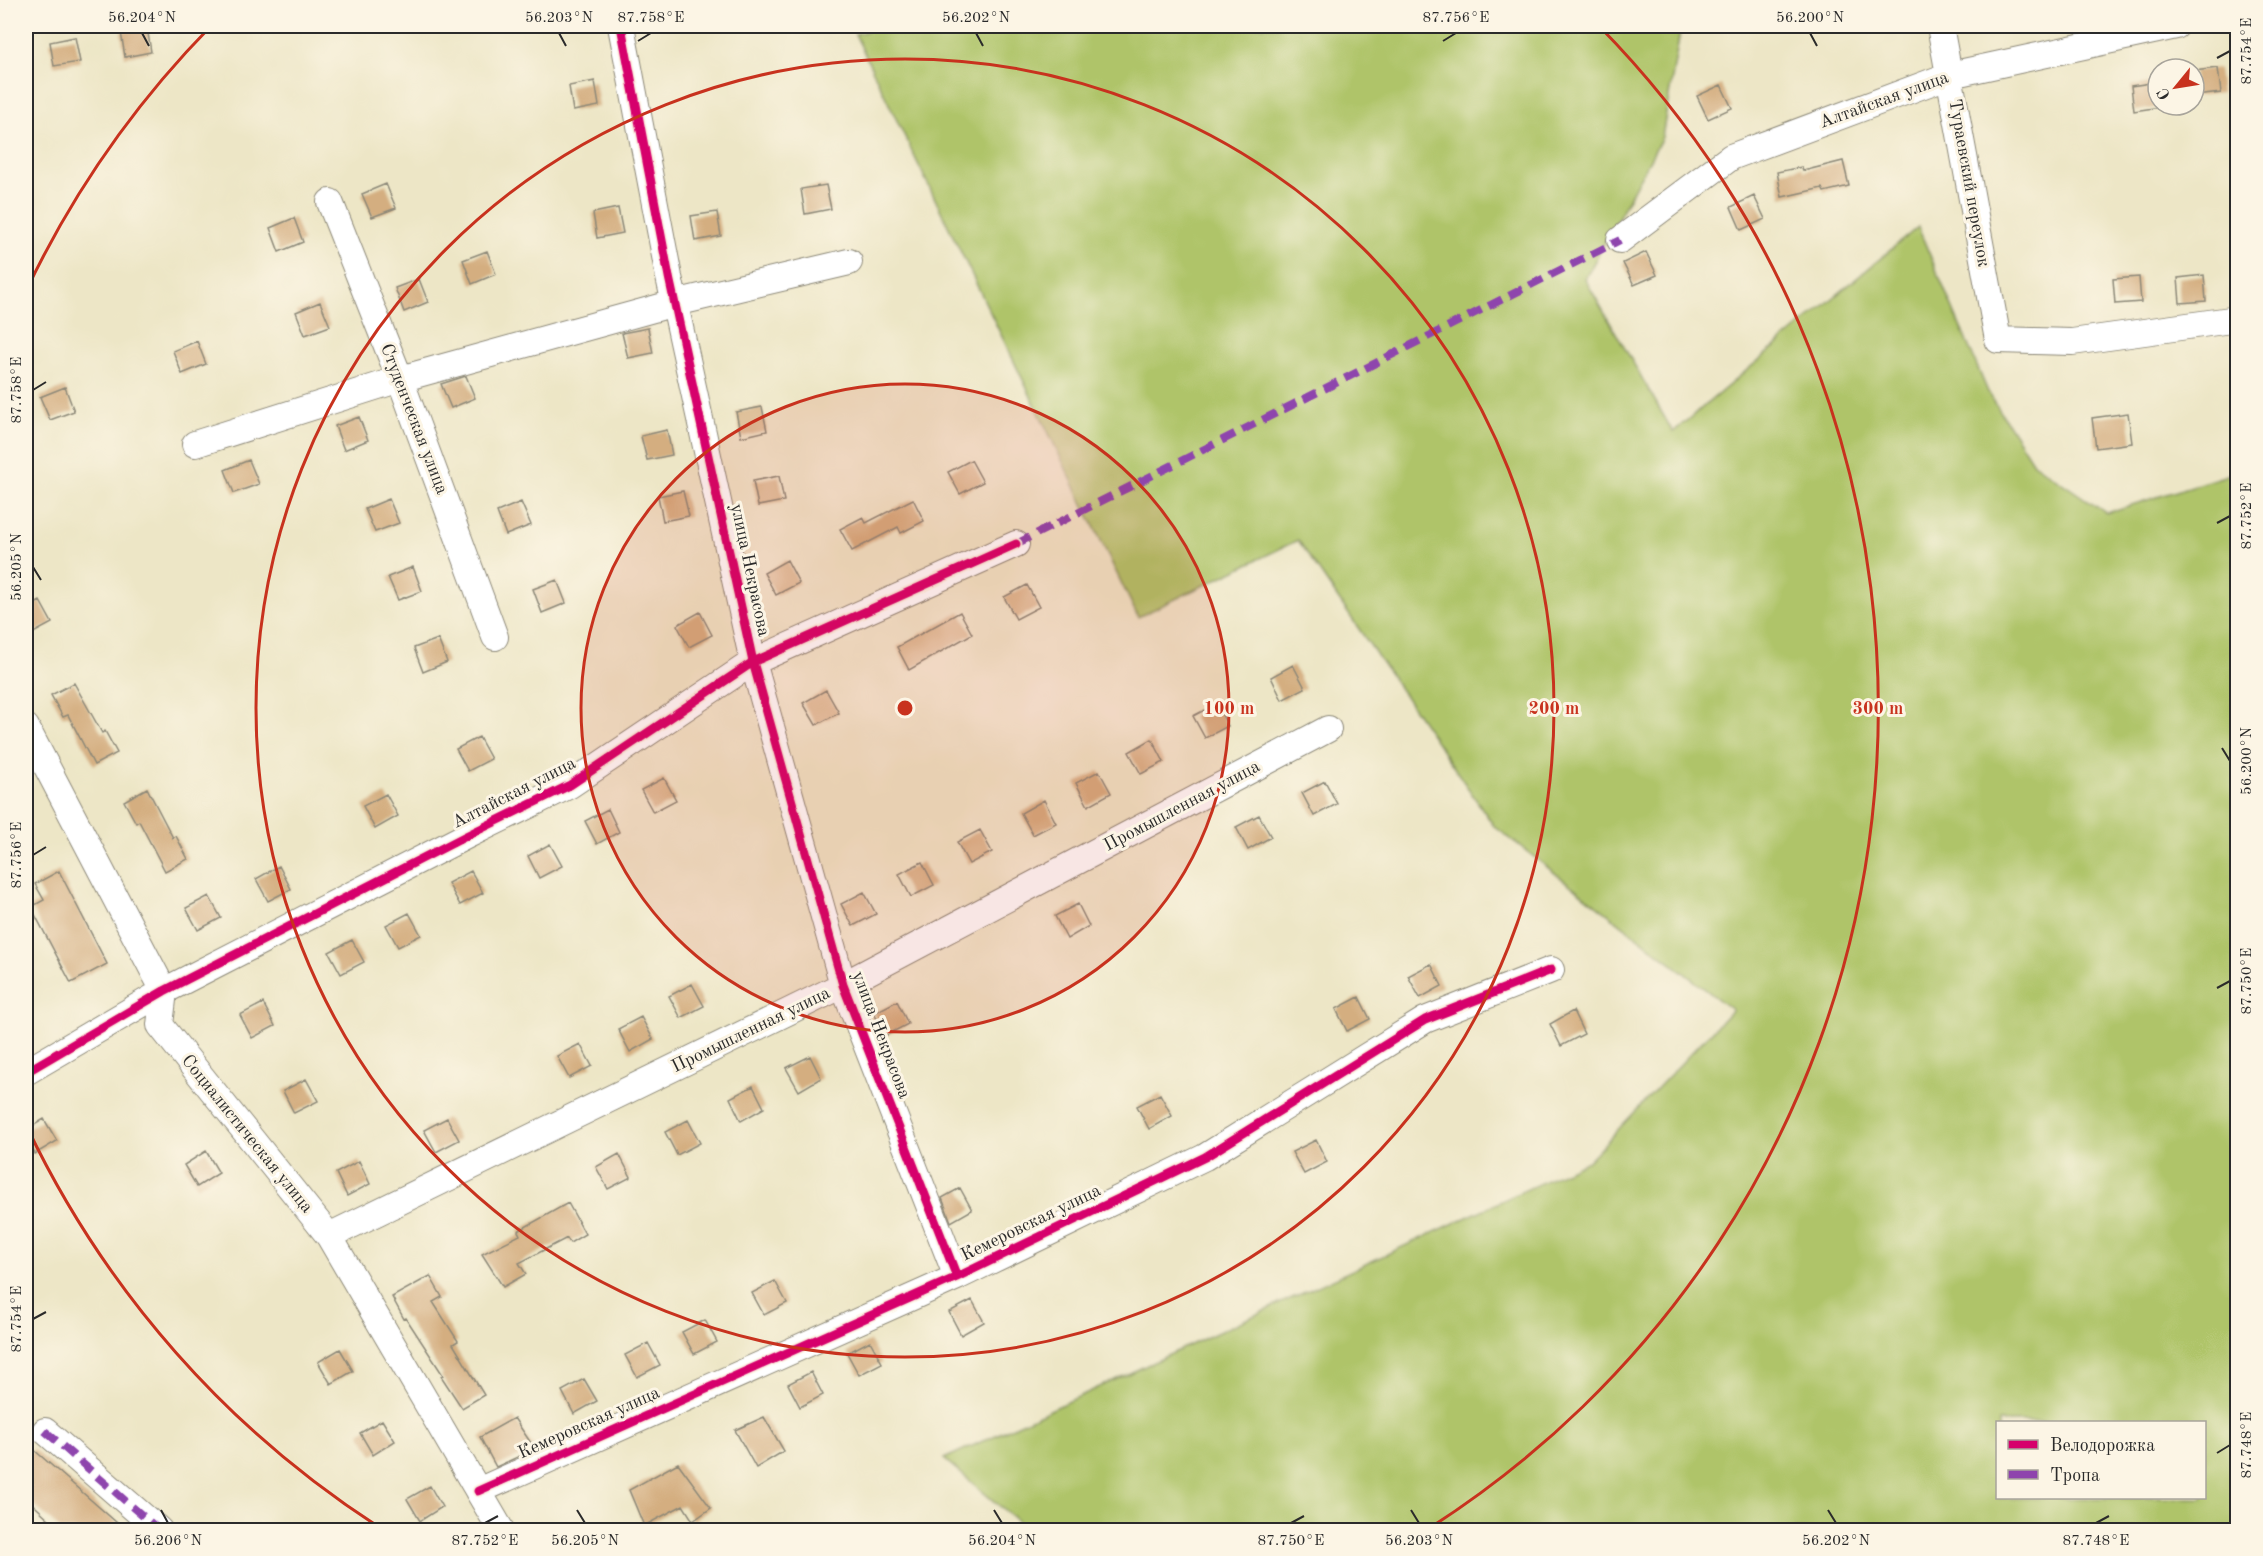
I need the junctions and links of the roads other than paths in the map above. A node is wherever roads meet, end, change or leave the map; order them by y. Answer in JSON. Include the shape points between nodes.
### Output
{"nodes":[{"id":1,"x":621,"y":26,"type":"edge"},
{"id":2,"x":1940,"y":26,"type":"edge"},
{"id":3,"x":2176,"y":26,"type":"edge"},
{"id":4,"x":1950,"y":75,"type":"junction"},
{"id":5,"x":330,"y":201,"type":"dead end"},
{"id":6,"x":1620,"y":240,"type":"dead end"},
{"id":7,"x":849,"y":262,"type":"dead end"},
{"id":8,"x":675,"y":303,"type":"junction"},
{"id":9,"x":2238,"y":319,"type":"edge"},
{"id":10,"x":400,"y":379,"type":"junction"},
{"id":11,"x":195,"y":444,"type":"dead end"},
{"id":12,"x":1016,"y":544,"type":"dead end"},
{"id":13,"x":495,"y":637,"type":"dead end"},
{"id":14,"x":753,"y":662,"type":"junction"},
{"id":15,"x":26,"y":727,"type":"edge"},
{"id":16,"x":1328,"y":729,"type":"dead end"},
{"id":17,"x":1551,"y":970,"type":"dead end"},
{"id":18,"x":843,"y":985,"type":"junction"},
{"id":19,"x":164,"y":991,"type":"junction"},
{"id":20,"x":26,"y":1072,"type":"edge"},
{"id":21,"x":329,"y":1236,"type":"junction"},
{"id":22,"x":957,"y":1277,"type":"junction"},
{"id":23,"x":45,"y":1431,"type":"dead end"},
{"id":24,"x":478,"y":1491,"type":"junction"},
{"id":25,"x":159,"y":1530,"type":"edge"},
{"id":26,"x":501,"y":1530,"type":"edge"}],
"edges":[{"from":1,"to":8,"type":"street","name":"улица Некрасова"},
{"from":2,"to":4,"type":"street","name":"Тураевский переулок"},
{"from":3,"to":4,"type":"street","name":"Алтайская улица"},
{"from":4,"to":6,"type":"street","name":"Алтайская улица","via":[[1731,157]]},
{"from":4,"to":9,"type":"street","name":"Тураевский переулок","via":[[1998,340],[2072,342]]},
{"from":5,"to":10,"type":"street","name":"Студенческая улица"},
{"from":7,"to":8,"type":"street"},
{"from":8,"to":10,"type":"street"},
{"from":8,"to":14,"type":"street","name":"улица Некрасова"},
{"from":10,"to":11,"type":"street"},
{"from":10,"to":13,"type":"street","name":"Студенческая улица"},
{"from":12,"to":14,"type":"street","name":"Алтайская улица"},
{"from":14,"to":18,"type":"street","name":"улица Некрасова"},
{"from":14,"to":19,"type":"street","name":"Алтайская улица","via":[[570,785]]},
{"from":15,"to":19,"type":"street"},
{"from":16,"to":18,"type":"street","name":"Промышленная улица"},
{"from":17,"to":22,"type":"street","name":"Кемеровская улица","via":[[1425,1020],[1205,1157]]},
{"from":18,"to":21,"type":"street","name":"Промышленная улица"},
{"from":18,"to":22,"type":"street","name":"улица Некрасова"},
{"from":19,"to":20,"type":"street","name":"Алтайская улица"},
{"from":19,"to":21,"type":"street","name":"Социалистическая улица","via":[[160,1025]]},
{"from":21,"to":24,"type":"street","name":"Социалистическая улица"},
{"from":22,"to":24,"type":"street","name":"Кемеровская улица"},
{"from":23,"to":25,"type":"street"},
{"from":24,"to":26,"type":"street","name":"Социалистическая улица"}]}
